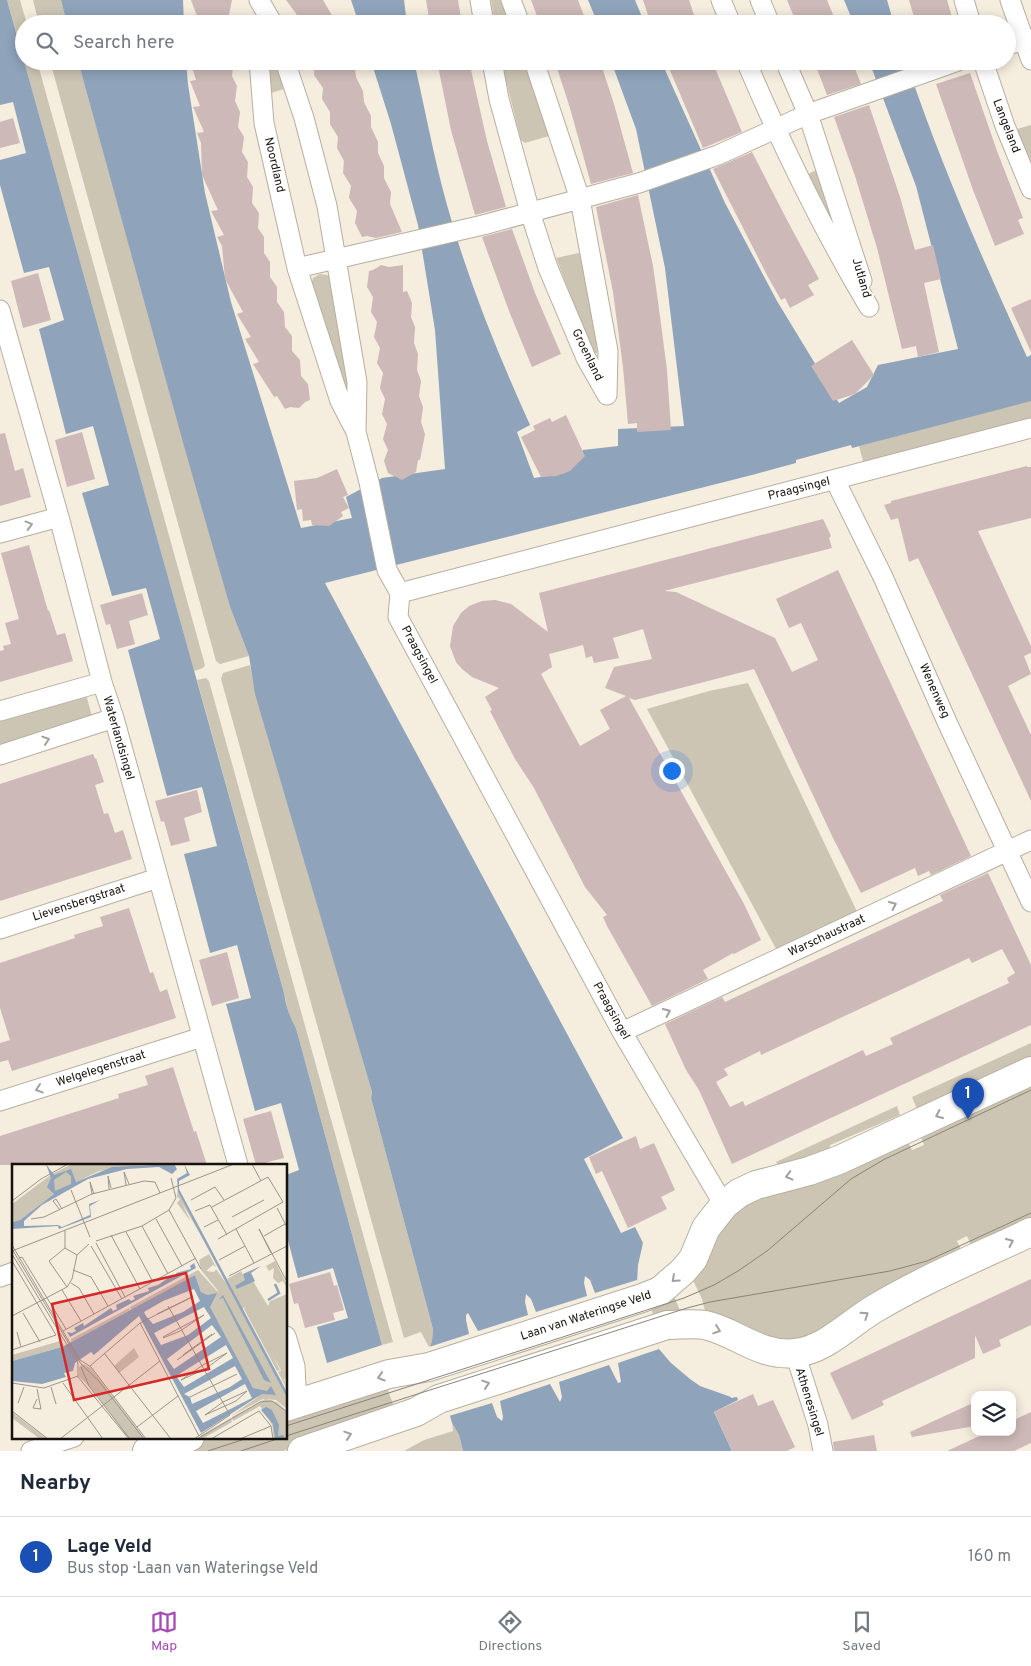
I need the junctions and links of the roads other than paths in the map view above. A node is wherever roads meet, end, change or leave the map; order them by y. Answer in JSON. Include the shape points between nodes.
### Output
{"nodes":[{"id":1,"x":259,"y":0,"type":"edge"},
{"id":2,"x":480,"y":0,"type":"edge"},
{"id":3,"x":511,"y":0,"type":"edge"},
{"id":4,"x":721,"y":0,"type":"edge"},
{"id":5,"x":760,"y":0,"type":"edge"},
{"id":6,"x":964,"y":0,"type":"edge"},
{"id":7,"x":1010,"y":0,"type":"edge"},
{"id":8,"x":257,"y":15,"type":"edge"},
{"id":9,"x":268,"y":15,"type":"edge"},
{"id":10,"x":482,"y":15,"type":"edge"},
{"id":11,"x":517,"y":15,"type":"edge"},
{"id":12,"x":727,"y":15,"type":"edge"},
{"id":13,"x":766,"y":15,"type":"edge"},
{"id":14,"x":969,"y":15,"type":"edge"},
{"id":15,"x":1014,"y":15,"type":"edge"},
{"id":16,"x":1016,"y":22,"type":"edge"},
{"id":17,"x":1021,"y":41,"type":"edge"},
{"id":18,"x":1031,"y":60,"type":"edge"},
{"id":19,"x":260,"y":70,"type":"edge"},
{"id":20,"x":288,"y":70,"type":"edge"},
{"id":21,"x":494,"y":70,"type":"edge"},
{"id":22,"x":537,"y":70,"type":"edge"},
{"id":23,"x":750,"y":70,"type":"edge"},
{"id":24,"x":789,"y":70,"type":"edge"},
{"id":25,"x":935,"y":70,"type":"edge"},
{"id":26,"x":986,"y":70,"type":"edge"},
{"id":27,"x":808,"y":114,"type":"junction"},
{"id":28,"x":775,"y":128,"type":"junction"},
{"id":29,"x":1031,"y":190,"type":"edge"},
{"id":30,"x":580,"y":198,"type":"junction"},
{"id":31,"x":530,"y":212,"type":"junction"},
{"id":32,"x":337,"y":259,"type":"junction"},
{"id":33,"x":297,"y":268,"type":"junction"},
{"id":34,"x":0,"y":310,"type":"edge"},
{"id":35,"x":7,"y":360,"type":"edge"},
{"id":36,"x":1031,"y":428,"type":"edge"},
{"id":37,"x":356,"y":432,"type":"junction"},
{"id":38,"x":836,"y":480,"type":"junction"},
{"id":39,"x":59,"y":517,"type":"junction"},
{"id":40,"x":0,"y":533,"type":"edge"},
{"id":41,"x":400,"y":593,"type":"junction"},
{"id":42,"x":102,"y":682,"type":"junction"},
{"id":43,"x":0,"y":711,"type":"edge"},
{"id":44,"x":114,"y":718,"type":"junction"},
{"id":45,"x":0,"y":755,"type":"edge"},
{"id":46,"x":1031,"y":840,"type":"edge"},
{"id":47,"x":1008,"y":852,"type":"junction"},
{"id":48,"x":158,"y":878,"type":"junction"},
{"id":49,"x":1031,"y":902,"type":"edge"},
{"id":50,"x":0,"y":929,"type":"edge"},
{"id":51,"x":622,"y":1032,"type":"junction"},
{"id":52,"x":202,"y":1037,"type":"junction"},
{"id":53,"x":1031,"y":1071,"type":"edge"},
{"id":54,"x":0,"y":1102,"type":"edge"},
{"id":55,"x":238,"y":1164,"type":"edge"},
{"id":56,"x":724,"y":1205,"type":"junction"},
{"id":57,"x":1031,"y":1232,"type":"edge"},
{"id":58,"x":12,"y":1273,"type":"edge"},
{"id":59,"x":0,"y":1277,"type":"edge"},
{"id":60,"x":288,"y":1352,"type":"edge"},
{"id":61,"x":795,"y":1353,"type":"junction"},
{"id":62,"x":290,"y":1367,"type":"edge"},
{"id":63,"x":293,"y":1404,"type":"edge"},
{"id":64,"x":71,"y":1438,"type":"edge"},
{"id":65,"x":187,"y":1438,"type":"edge"},
{"id":66,"x":311,"y":1450,"type":"edge"},
{"id":67,"x":31,"y":1451,"type":"edge"},
{"id":68,"x":147,"y":1451,"type":"edge"},
{"id":69,"x":823,"y":1451,"type":"edge"}],
"edges":[{"from":1,"to":8,"type":"street"},
{"from":1,"to":9,"type":"street"},
{"from":2,"to":10,"type":"street"},
{"from":3,"to":11,"type":"street"},
{"from":4,"to":12,"type":"street"},
{"from":5,"to":13,"type":"street"},
{"from":6,"to":14,"type":"street"},
{"from":7,"to":15,"type":"street"},
{"from":16,"to":17,"type":"street"},
{"from":17,"to":18,"type":"street"},
{"from":19,"to":33,"type":"street","name":"Noordland","via":[[264,123]]},
{"from":20,"to":32,"type":"street","name":"Noordland","via":[[327,206]]},
{"from":21,"to":31,"type":"street","name":"Groenland"},
{"from":22,"to":30,"type":"street","name":"Groenland"},
{"from":23,"to":28,"type":"street","name":"Jutland"},
{"from":24,"to":27,"type":"street","name":"Jutland"},
{"from":25,"to":27,"type":"street"},
{"from":26,"to":29,"type":"street","name":"Langeland"},
{"from":27,"to":28,"type":"street"},
{"from":27,"to":28,"type":"street","name":"Jutland","via":[[869,307],[838,254]]},
{"from":28,"to":30,"type":"street","via":[[718,155],[638,183]]},
{"from":30,"to":31,"type":"street"},
{"from":30,"to":31,"type":"street","name":"Groenland","via":[[608,350],[607,394],[586,358],[548,268]]},
{"from":31,"to":32,"type":"street","via":[[484,226]]},
{"from":32,"to":33,"type":"street"},
{"from":32,"to":37,"type":"street","name":"Noordland","via":[[357,382]]},
{"from":33,"to":37,"type":"street","name":"Noordland","via":[[340,401]]},
{"from":34,"to":35,"type":"street","name":"Waterlandsingel"},
{"from":35,"to":39,"type":"street","name":"Waterlandsingel"},
{"from":36,"to":38,"type":"street","name":"Praagsingel"},
{"from":37,"to":41,"type":"street","name":"Noordland","via":[[387,570]]},
{"from":38,"to":41,"type":"street","name":"Praagsingel"},
{"from":38,"to":47,"type":"street","name":"Wenenweg"},
{"from":40,"to":39,"type":"street","one_way":true},
{"from":39,"to":42,"type":"street","name":"Waterlandsingel"},
{"from":41,"to":51,"type":"street","name":"Praagsingel","via":[[398,616]]},
{"from":42,"to":43,"type":"street"},
{"from":42,"to":44,"type":"street","name":"Waterlandsingel"},
{"from":45,"to":44,"type":"street","one_way":true},
{"from":44,"to":48,"type":"street","name":"Waterlandsingel"},
{"from":46,"to":47,"type":"street","name":"Warschaustraat"},
{"from":47,"to":49,"type":"street","name":"Wenenweg"},
{"from":51,"to":47,"type":"street","name":"Warschaustraat","one_way":true},
{"from":48,"to":50,"type":"street","name":"Lievensbergstraat"},
{"from":48,"to":52,"type":"street","name":"Waterlandsingel"},
{"from":51,"to":56,"type":"street","name":"Praagsingel"},
{"from":52,"to":54,"type":"street","name":"Welgelegenstraat","one_way":true},
{"from":52,"to":55,"type":"street","name":"Waterlandsingel"},
{"from":53,"to":56,"type":"street","name":"Laan van Wateringse Veld","one_way":true,"via":[[839,1160],[756,1185]]},
{"from":56,"to":63,"type":"street","name":"Laan van Wateringse Veld","one_way":true,"via":[[706,1228],[693,1258],[660,1291],[429,1367],[389,1374]]},
{"from":61,"to":57,"type":"street","one_way":true,"via":[[822,1344],[874,1309]]},
{"from":58,"to":59,"type":"street"},
{"from":60,"to":62,"type":"street"},
{"from":66,"to":61,"type":"street","one_way":true,"via":[[416,1412],[439,1399],[667,1325],[704,1325],[770,1352]]},
{"from":61,"to":69,"type":"street","name":"Athenesingel"},
{"from":62,"to":63,"type":"street","via":[[296,1386]]},
{"from":64,"to":67,"type":"street"},
{"from":65,"to":68,"type":"street"}]}
